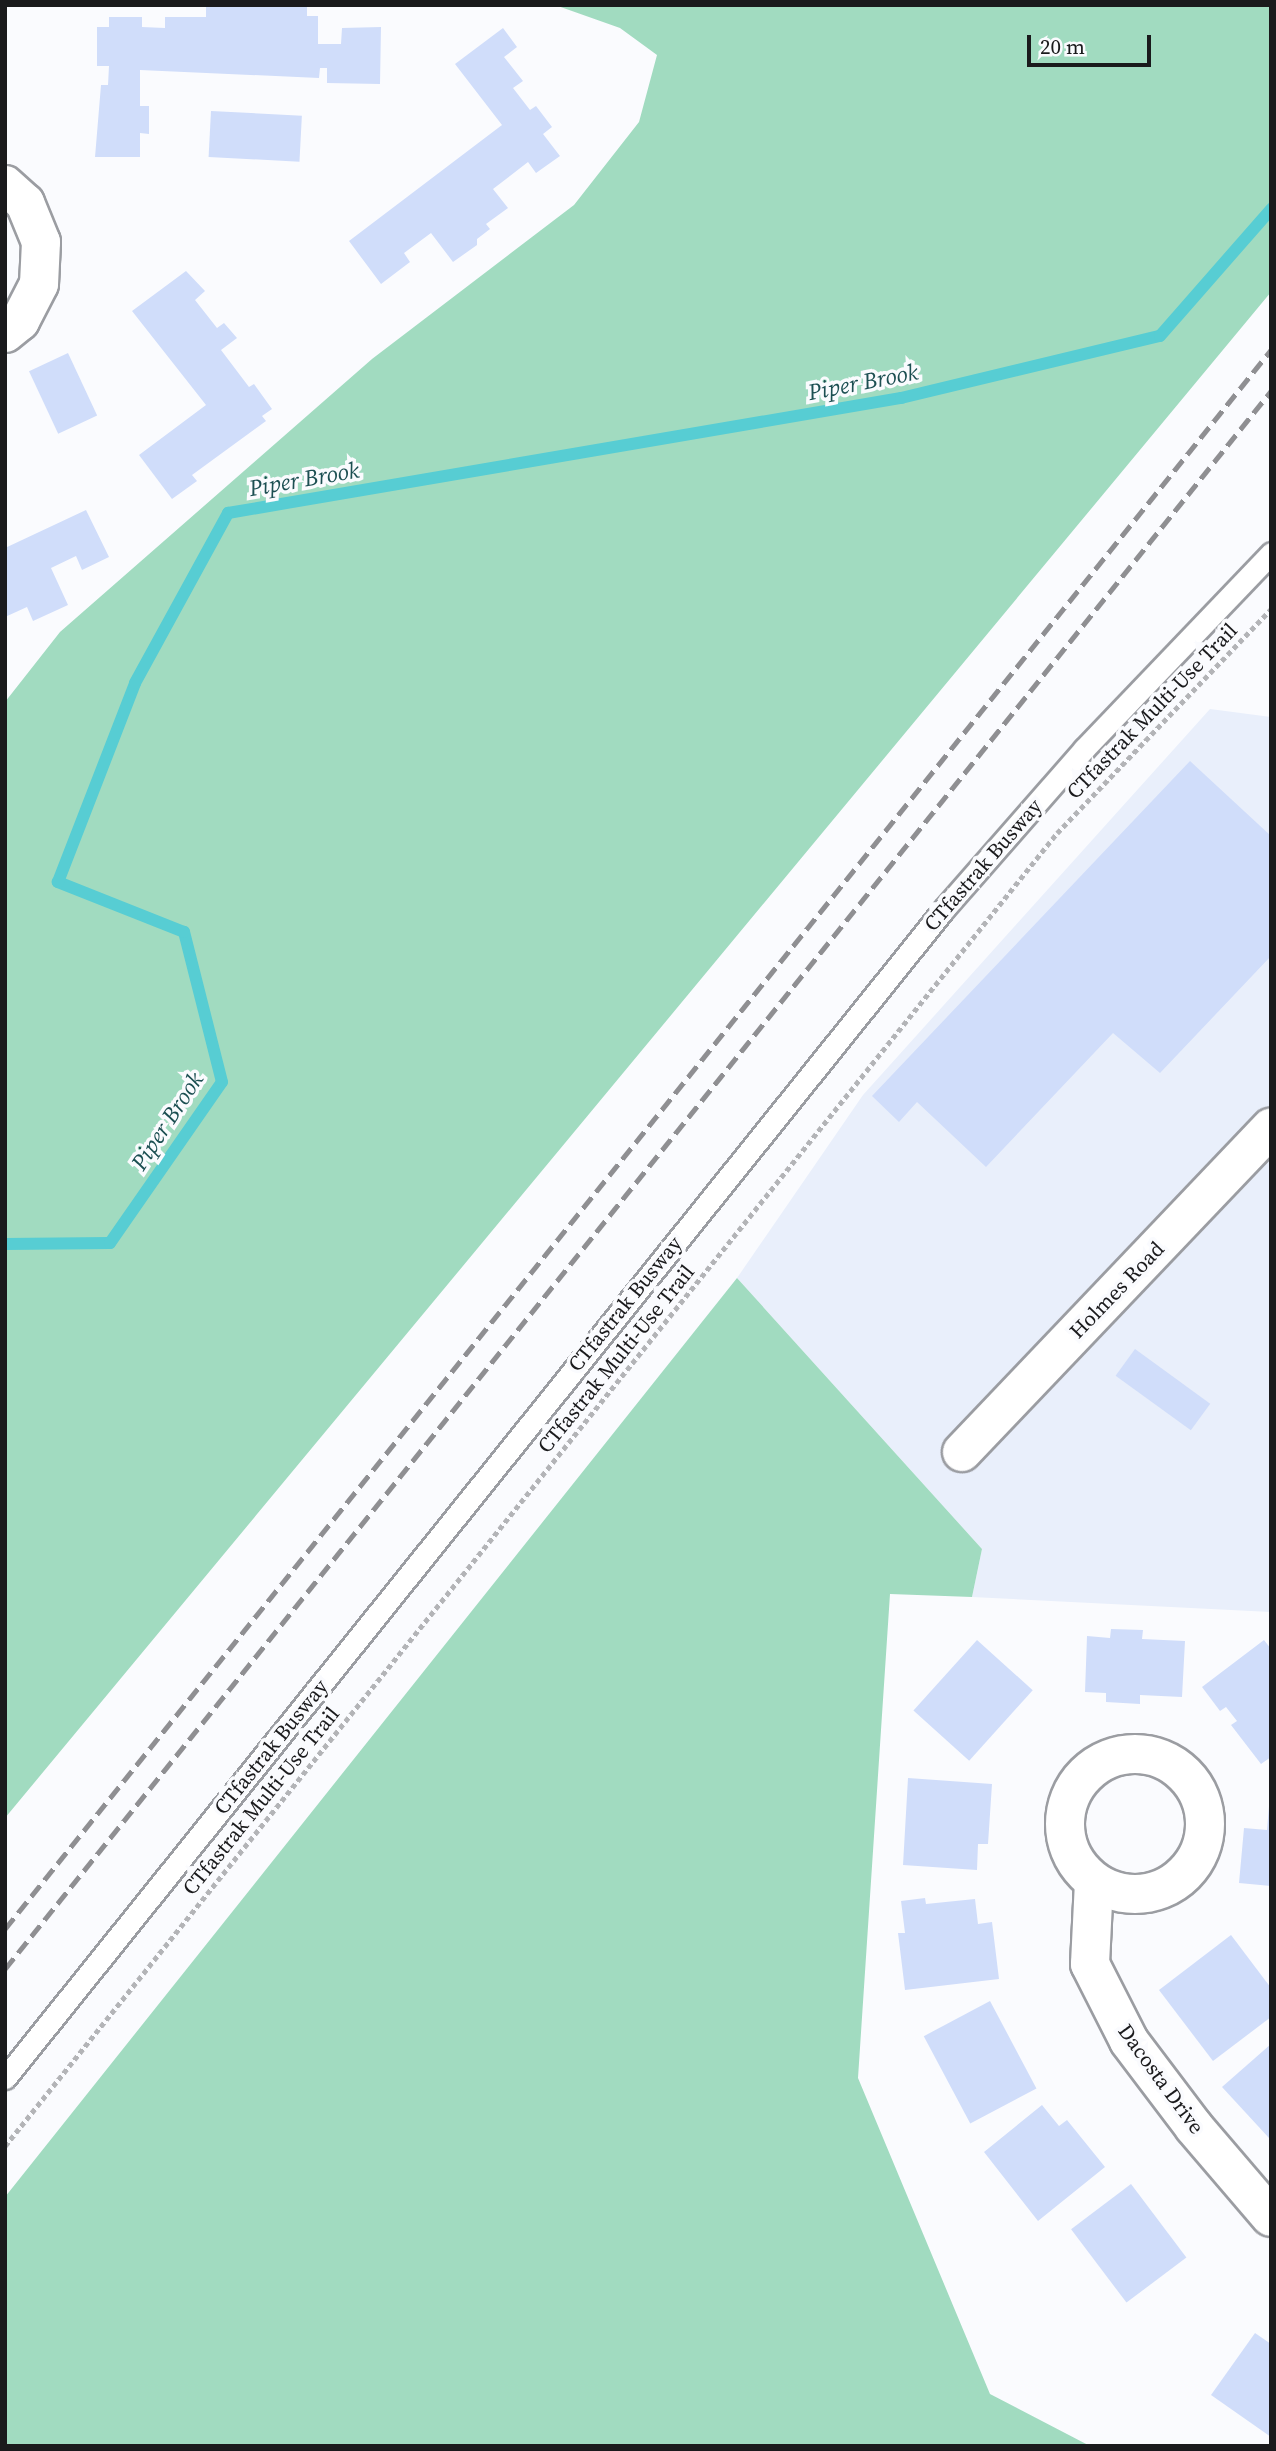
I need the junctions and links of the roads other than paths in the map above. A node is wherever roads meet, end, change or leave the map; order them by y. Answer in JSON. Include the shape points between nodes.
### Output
{"nodes":[{"id":1,"x":5,"y":185,"type":"edge"},
{"id":2,"x":5,"y":333,"type":"edge"},
{"id":3,"x":1271,"y":553,"type":"edge"},
{"id":4,"x":1271,"y":1128,"type":"edge"},
{"id":5,"x":962,"y":1452,"type":"dead end"},
{"id":6,"x":1094,"y":1882,"type":"dead end"},
{"id":7,"x":5,"y":2078,"type":"edge"},
{"id":8,"x":1271,"y":2217,"type":"edge"}],
"edges":[{"from":1,"to":2,"type":"street","via":[[25,203],[41,242],[39,284],[20,321]]},
{"from":3,"to":7,"type":"lane","name":"CTfastrak Busway","via":[[1093,739],[943,910]]},
{"from":4,"to":5,"type":"street","name":"Holmes Road"},
{"from":6,"to":8,"type":"street","name":"Dacosta Drive","via":[[1090,1964],[1129,2041]]}]}
